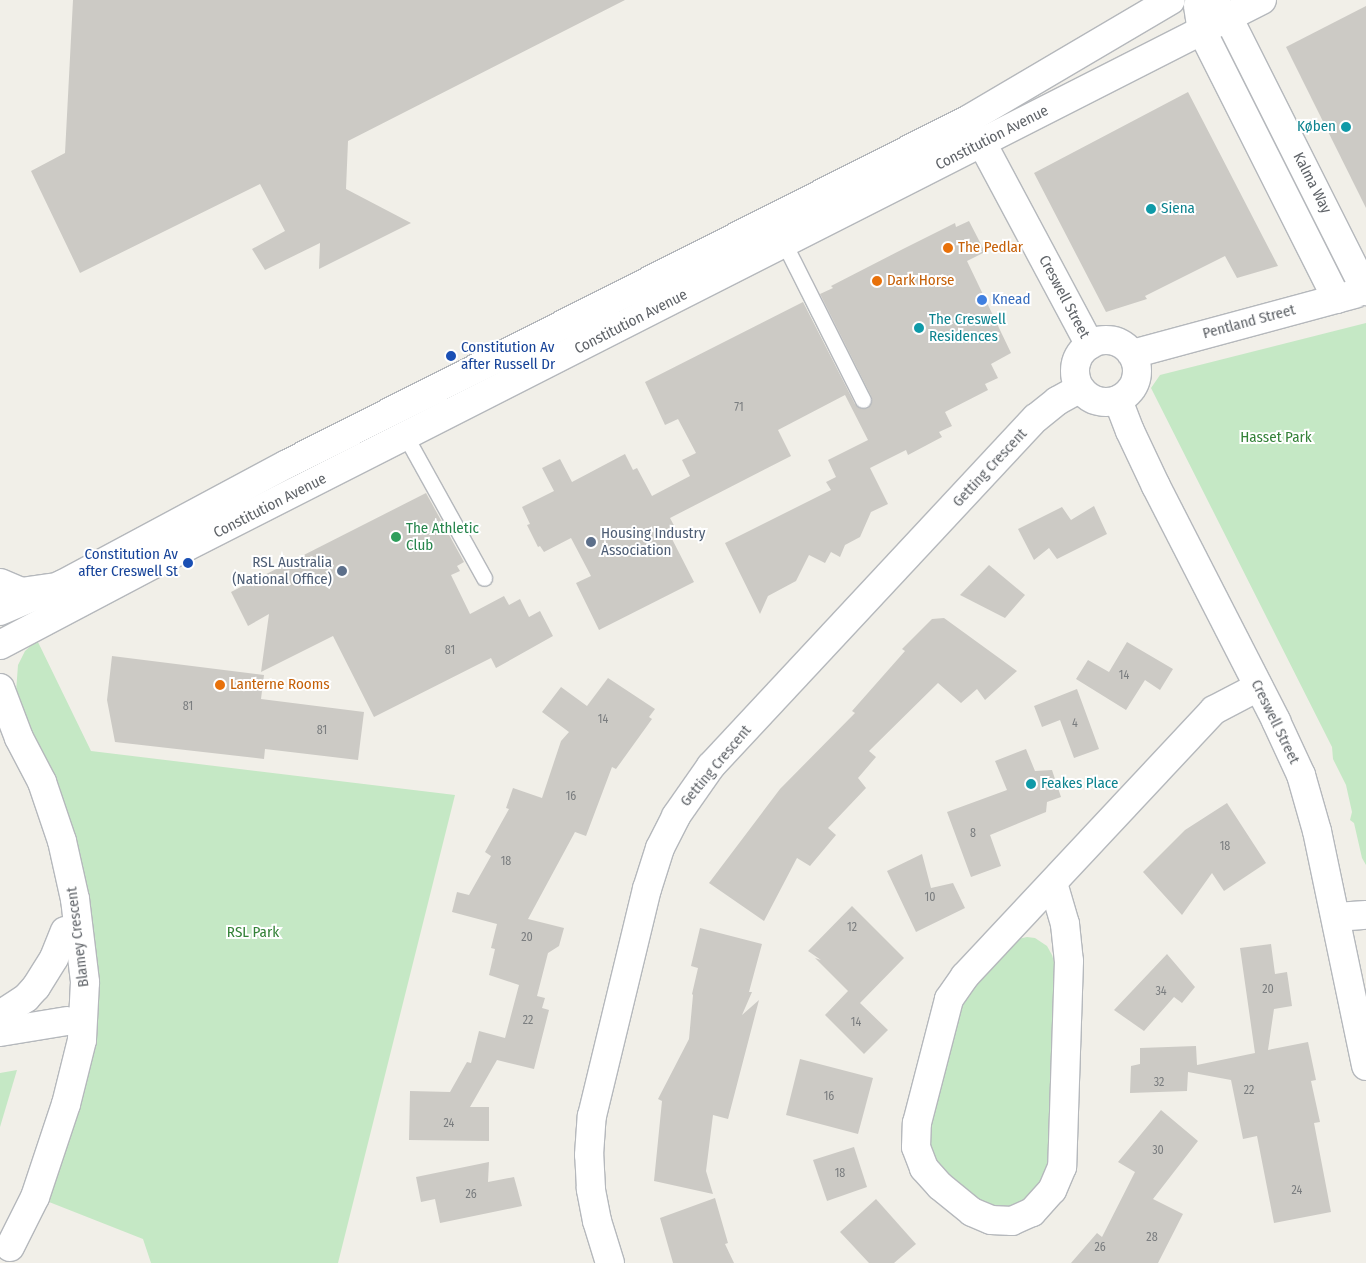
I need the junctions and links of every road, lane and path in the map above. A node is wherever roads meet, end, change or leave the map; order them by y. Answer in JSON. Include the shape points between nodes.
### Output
{"nodes":[{"id":1,"x":1171,"y":0,"type":"edge"},
{"id":2,"x":1196,"y":0,"type":"edge"},
{"id":3,"x":1262,"y":0,"type":"edge"},
{"id":4,"x":1219,"y":9,"type":"edge"},
{"id":5,"x":1202,"y":31,"type":"junction"},
{"id":6,"x":982,"y":143,"type":"junction"},
{"id":7,"x":772,"y":219,"type":"junction"},
{"id":8,"x":784,"y":244,"type":"junction"},
{"id":9,"x":1366,"y":291,"type":"edge"},
{"id":10,"x":1337,"y":299,"type":"junction"},
{"id":11,"x":1090,"y":345,"type":"junction"},
{"id":12,"x":1132,"y":354,"type":"junction"},
{"id":13,"x":1080,"y":388,"type":"junction"},
{"id":14,"x":863,"y":400,"type":"dead end"},
{"id":15,"x":1118,"y":400,"type":"junction"},
{"id":16,"x":386,"y":414,"type":"junction"},
{"id":17,"x":403,"y":438,"type":"junction"},
{"id":18,"x":484,"y":578,"type":"dead end"},
{"id":19,"x":0,"y":584,"type":"edge"},
{"id":20,"x":63,"y":584,"type":"junction"},
{"id":21,"x":0,"y":611,"type":"edge"},
{"id":22,"x":0,"y":645,"type":"edge"},
{"id":23,"x":1258,"y":687,"type":"junction"},
{"id":24,"x":0,"y":688,"type":"edge"},
{"id":25,"x":0,"y":735,"type":"edge"},
{"id":26,"x":1052,"y":883,"type":"junction"},
{"id":27,"x":1366,"y":915,"type":"edge"},
{"id":28,"x":1336,"y":917,"type":"junction"},
{"id":29,"x":66,"y":931,"type":"junction"},
{"id":30,"x":0,"y":1014,"type":"edge"},
{"id":31,"x":75,"y":1020,"type":"junction"},
{"id":32,"x":0,"y":1032,"type":"edge"},
{"id":33,"x":1366,"y":1066,"type":"edge"},
{"id":34,"x":8,"y":1255,"type":"edge"},
{"id":35,"x":610,"y":1263,"type":"edge"}],
"edges":[{"from":1,"to":7,"type":"street","name":"Constitution Avenue","via":[[969,119]]},
{"from":2,"to":5,"type":"street","name":"Kalma Way"},
{"from":3,"to":4,"type":"street","name":"Constitution Avenue"},
{"from":4,"to":5,"type":"street","name":"Constitution Avenue"},
{"from":4,"to":9,"type":"street","name":"Kalma Way"},
{"from":5,"to":6,"type":"street","name":"Constitution Avenue"},
{"from":5,"to":10,"type":"street","name":"Kalma Way"},
{"from":6,"to":8,"type":"street","name":"Constitution Avenue"},
{"from":6,"to":11,"type":"street","name":"Creswell Street"},
{"from":7,"to":8,"type":"lane"},
{"from":7,"to":16,"type":"street","name":"Constitution Avenue"},
{"from":8,"to":14,"type":"lane"},
{"from":8,"to":17,"type":"street","name":"Constitution Avenue"},
{"from":9,"to":10,"type":"street","name":"Pentland Street"},
{"from":10,"to":12,"type":"street","name":"Pentland Street"},
{"from":11,"to":12,"type":"street","via":[[1108,340],[1117,342]]},
{"from":11,"to":13,"type":"street","via":[[1077,360],[1076,379]]},
{"from":12,"to":15,"type":"street","via":[[1136,362],[1136,380],[1126,395]]},
{"from":13,"to":15,"type":"street","via":[[1101,402]]},
{"from":13,"to":35,"type":"street","name":"Getting Crescent","via":[[1036,418],[711,766],[676,816],[658,854],[647,889],[591,1120],[591,1189]]},
{"from":15,"to":23,"type":"street","name":"Creswell Street","via":[[1149,470]]},
{"from":16,"to":17,"type":"street"},
{"from":16,"to":20,"type":"street","name":"Constitution Avenue"},
{"from":17,"to":18,"type":"lane"},
{"from":17,"to":22,"type":"street","name":"Constitution Avenue"},
{"from":19,"to":20,"type":"street","via":[[26,592]]},
{"from":20,"to":21,"type":"street","name":"Constitution Avenue"},
{"from":23,"to":26,"type":"street","via":[[1214,710]]},
{"from":23,"to":28,"type":"street","name":"Creswell Street","via":[[1304,784]]},
{"from":24,"to":31,"type":"street","name":"Blamey Crescent","via":[[19,738],[42,782],[62,841],[81,936],[85,982]]},
{"from":25,"to":29,"type":"street","name":"Blamey Crescent","via":[[34,799],[53,862]]},
{"from":26,"to":26,"type":"street","via":[[952,994],[944,1012],[917,1123],[918,1152],[927,1172],[968,1210],[991,1220],[1012,1221],[1032,1212],[1052,1190],[1062,1167],[1070,961]]},
{"from":27,"to":28,"type":"street"},
{"from":28,"to":33,"type":"street","name":"Creswell Street"},
{"from":29,"to":30,"type":"street","via":[[36,987],[26,998]]},
{"from":29,"to":31,"type":"street","name":"Blamey Crescent"},
{"from":31,"to":32,"type":"street"},
{"from":31,"to":34,"type":"street","name":"Blamey Crescent","via":[[64,1044],[50,1100],[20,1191]]}]}
